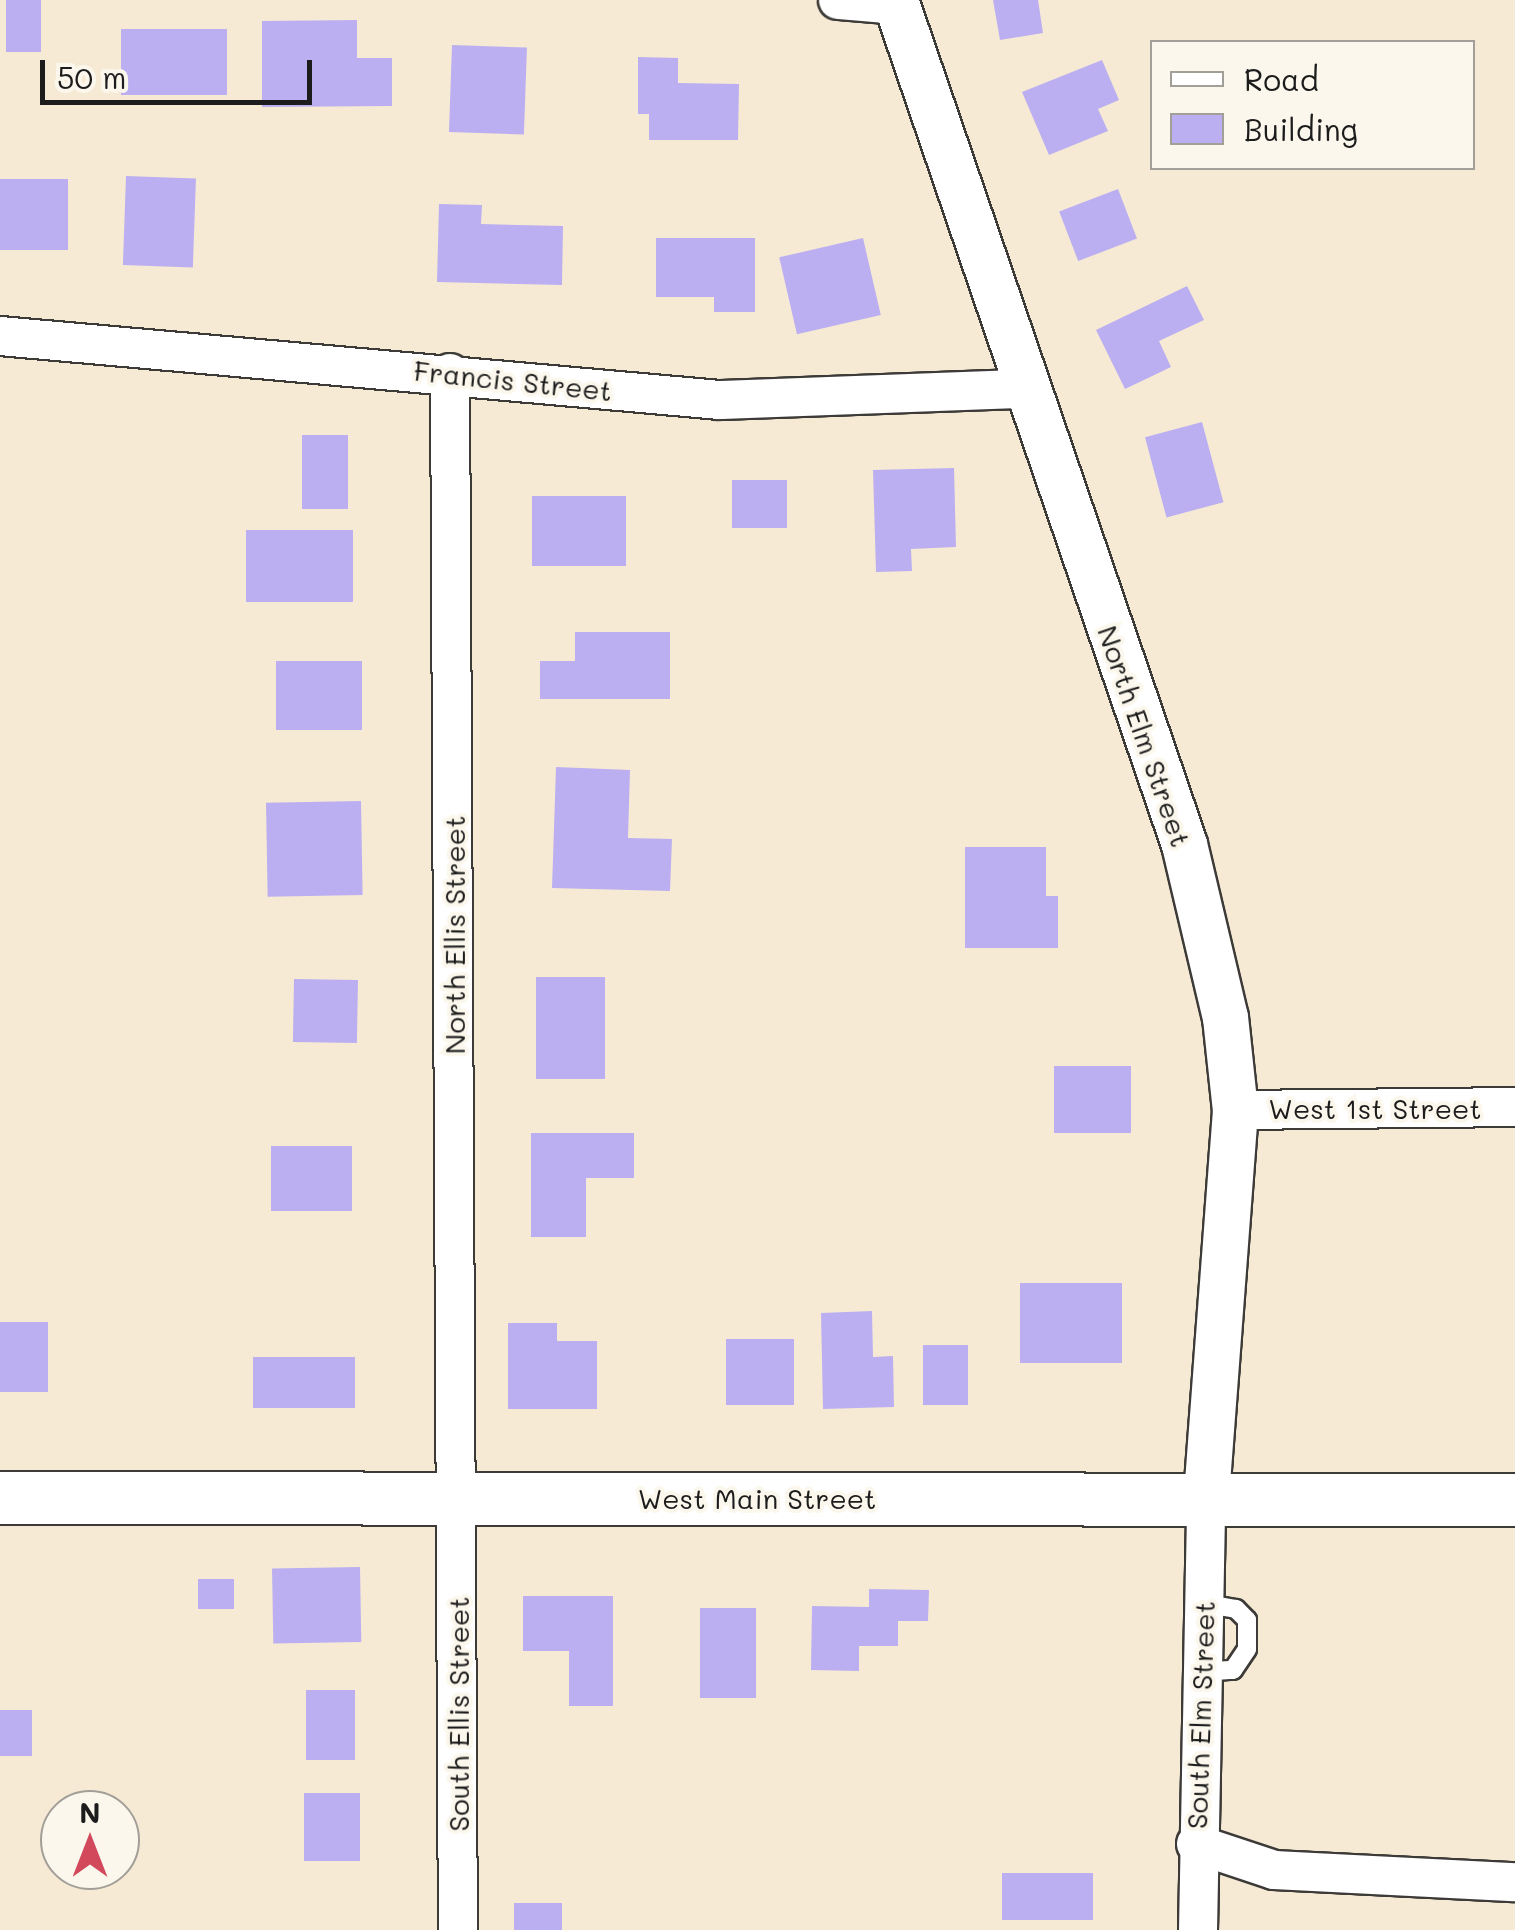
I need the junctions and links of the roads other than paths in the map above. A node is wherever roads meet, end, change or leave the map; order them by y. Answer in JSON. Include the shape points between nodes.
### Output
{"nodes":[{"id":1,"x":838,"y":0,"type":"edge"},
{"id":2,"x":896,"y":2,"type":"edge"},
{"id":3,"x":0,"y":336,"type":"edge"},
{"id":4,"x":450,"y":373,"type":"junction"},
{"id":5,"x":1026,"y":388,"type":"junction"},
{"id":6,"x":1515,"y":1107,"type":"edge"},
{"id":7,"x":1235,"y":1110,"type":"junction"},
{"id":8,"x":458,"y":1497,"type":"junction"},
{"id":9,"x":0,"y":1498,"type":"edge"},
{"id":10,"x":1206,"y":1500,"type":"junction"},
{"id":11,"x":1515,"y":1500,"type":"edge"},
{"id":12,"x":1196,"y":1844,"type":"junction"},
{"id":13,"x":1515,"y":1882,"type":"edge"},
{"id":14,"x":458,"y":1930,"type":"edge"},
{"id":15,"x":1198,"y":1930,"type":"edge"}],
"edges":[{"from":1,"to":2,"type":"street"},
{"from":2,"to":5,"type":"street","name":"North Elm Street"},
{"from":3,"to":4,"type":"street","name":"Francis Street"},
{"from":4,"to":5,"type":"street","name":"Francis Street","via":[[720,400]]},
{"from":4,"to":8,"type":"street","name":"North Ellis Street"},
{"from":5,"to":7,"type":"street","name":"North Elm Street","via":[[1184,844],[1225,1017]]},
{"from":6,"to":7,"type":"street","name":"West 1st Street"},
{"from":7,"to":10,"type":"street","name":"North Elm Street"},
{"from":8,"to":9,"type":"main road","name":"West Main Street"},
{"from":8,"to":10,"type":"main road","name":"West Main Street"},
{"from":8,"to":14,"type":"street","name":"South Ellis Street"},
{"from":10,"to":11,"type":"main road","name":"West Main Street"},
{"from":10,"to":12,"type":"street","name":"South Elm Street"},
{"from":12,"to":13,"type":"street","via":[[1274,1870]]},
{"from":12,"to":15,"type":"street","name":"South Elm Street"}]}
